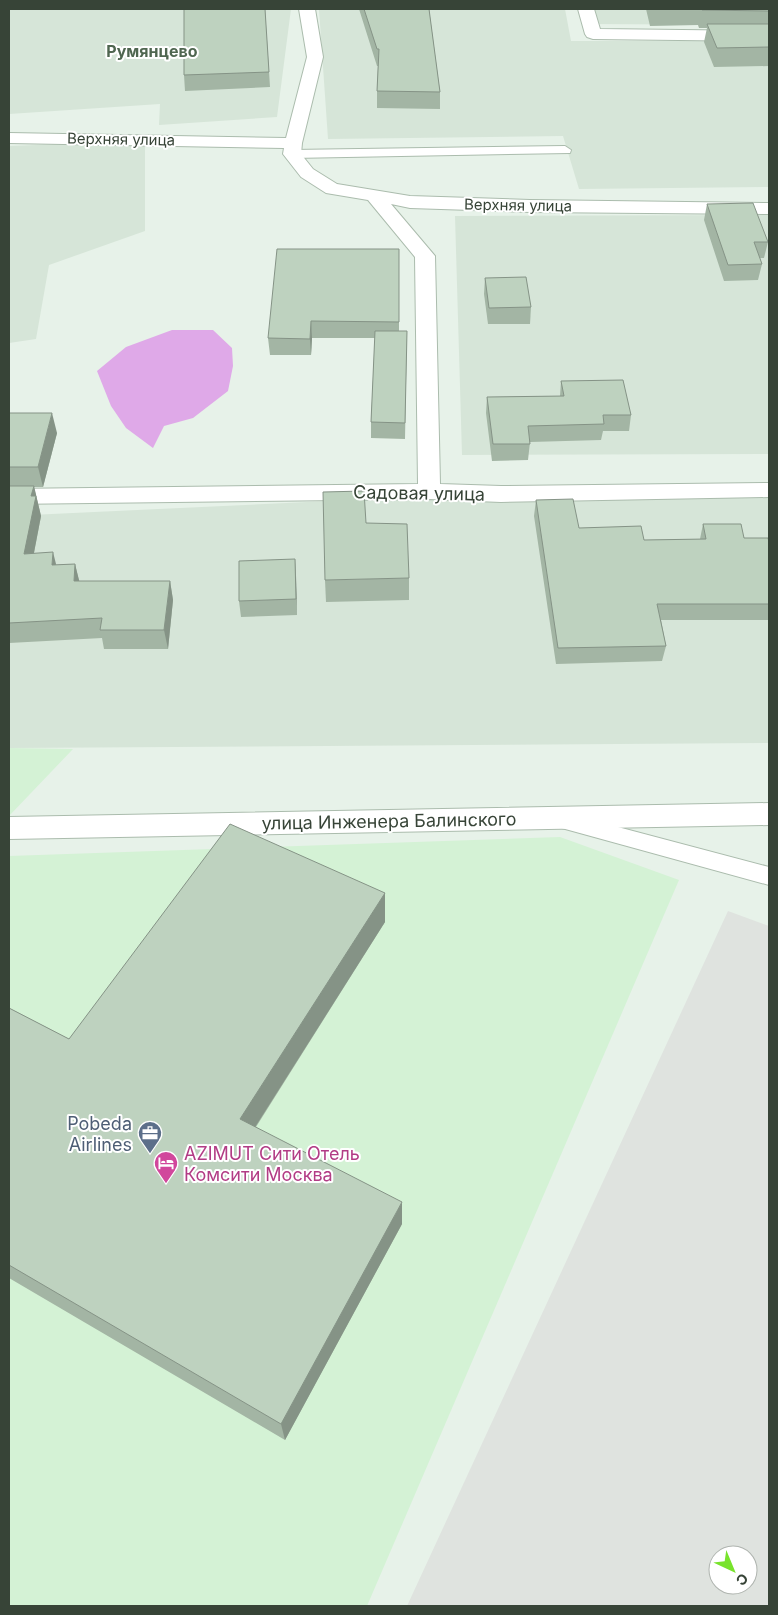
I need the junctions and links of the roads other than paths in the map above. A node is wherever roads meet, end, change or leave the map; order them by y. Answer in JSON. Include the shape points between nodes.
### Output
{"nodes":[{"id":1,"x":307,"y":9,"type":"edge"},
{"id":2,"x":586,"y":9,"type":"edge"},
{"id":3,"x":769,"y":36,"type":"edge"},
{"id":4,"x":9,"y":138,"type":"edge"},
{"id":5,"x":293,"y":149,"type":"junction"},
{"id":6,"x":565,"y":150,"type":"dead end"},
{"id":7,"x":374,"y":196,"type":"junction"},
{"id":8,"x":769,"y":208,"type":"edge"},
{"id":9,"x":769,"y":490,"type":"edge"},
{"id":10,"x":429,"y":491,"type":"junction"},
{"id":11,"x":9,"y":497,"type":"edge"},
{"id":12,"x":769,"y":814,"type":"edge"},
{"id":13,"x":553,"y":818,"type":"junction"},
{"id":14,"x":9,"y":828,"type":"edge"},
{"id":15,"x":769,"y":876,"type":"edge"}],
"edges":[{"from":1,"to":5,"type":"street","via":[[315,57]]},
{"from":2,"to":3,"type":"street","via":[[594,34]]},
{"from":4,"to":5,"type":"street","name":"Верхняя улица"},
{"from":5,"to":6,"type":"lane"},
{"from":5,"to":7,"type":"street","name":"Верхняя улица","via":[[307,173],[332,189]]},
{"from":7,"to":8,"type":"street","name":"Верхняя улица","via":[[410,202],[521,206]]},
{"from":7,"to":10,"type":"street","via":[[425,256]]},
{"from":9,"to":10,"type":"street","name":"Садовая улица","via":[[501,494]]},
{"from":10,"to":11,"type":"street","name":"Садовая улица"},
{"from":12,"to":13,"type":"street","name":"улица Инженера Балинского"},
{"from":13,"to":14,"type":"street","name":"улица Инженера Балинского"},
{"from":13,"to":15,"type":"lane"}]}
